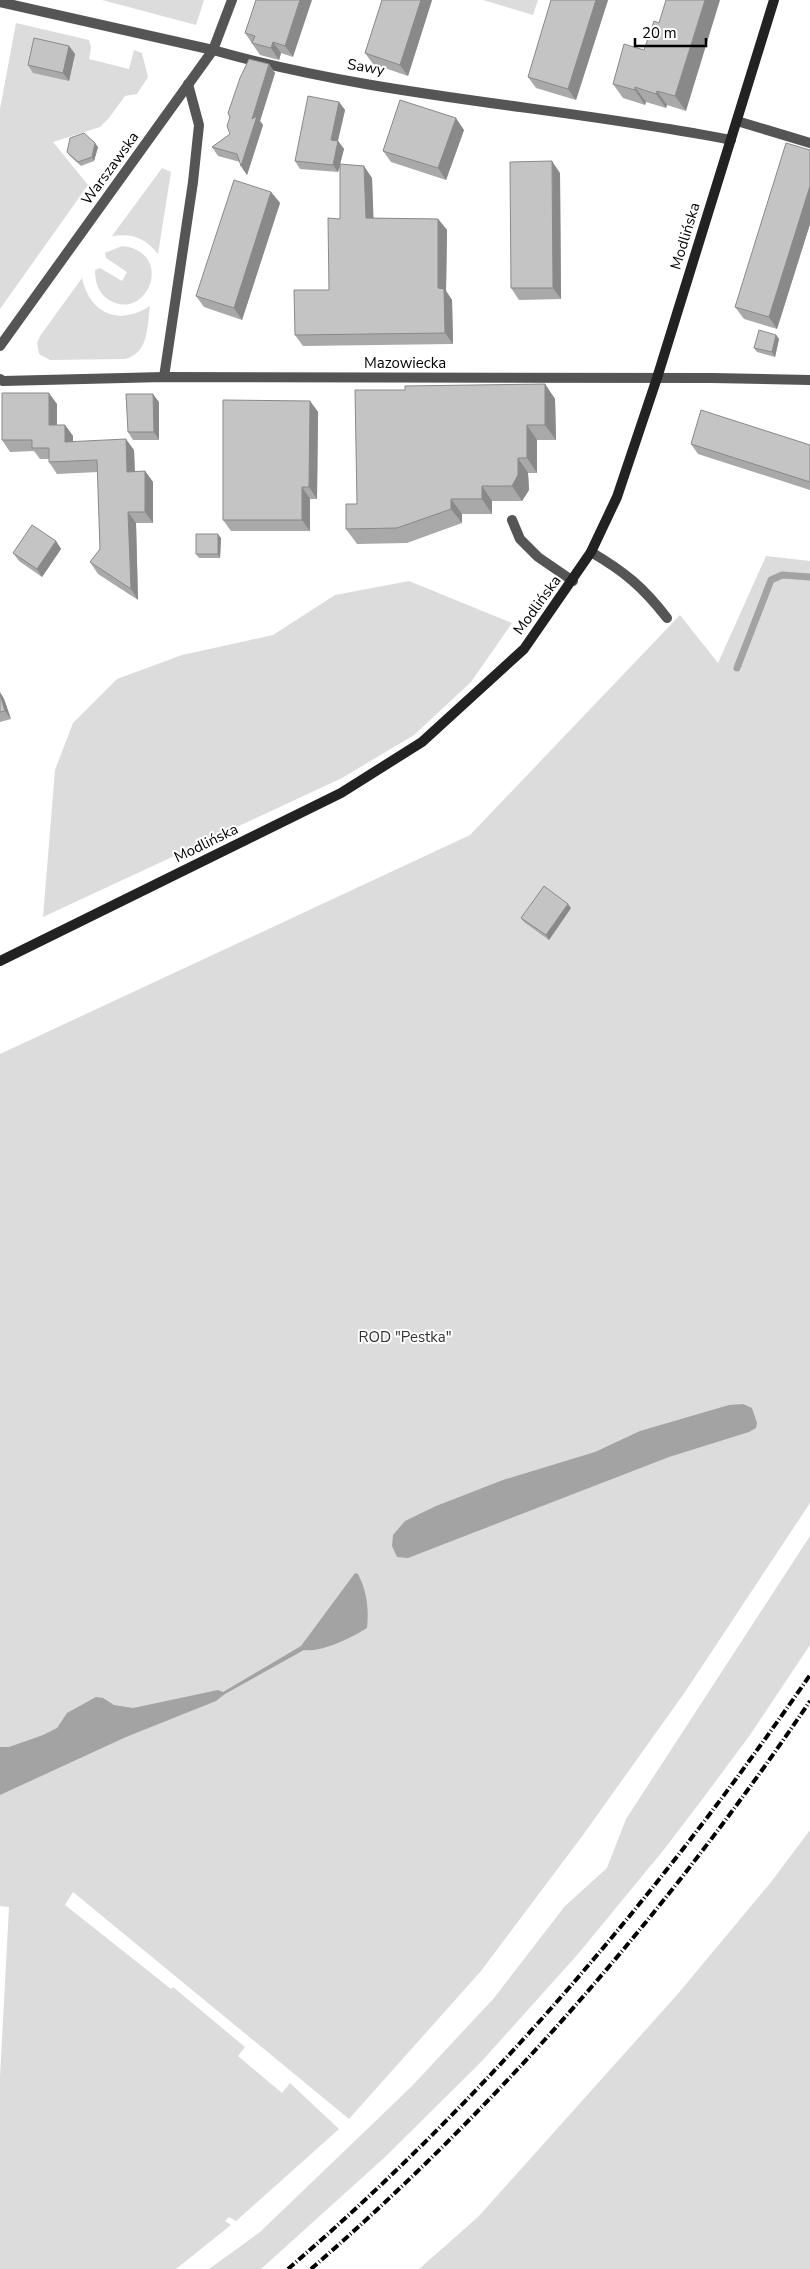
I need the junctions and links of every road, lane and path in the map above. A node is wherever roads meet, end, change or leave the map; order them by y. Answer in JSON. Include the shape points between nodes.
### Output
{"nodes":[{"id":1,"x":232,"y":0,"type":"edge"},
{"id":2,"x":774,"y":0,"type":"edge"},
{"id":3,"x":0,"y":2,"type":"edge"},
{"id":4,"x":213,"y":50,"type":"junction"},
{"id":5,"x":188,"y":84,"type":"junction"},
{"id":6,"x":737,"y":121,"type":"junction"},
{"id":7,"x":730,"y":140,"type":"junction"},
{"id":8,"x":810,"y":143,"type":"edge"},
{"id":9,"x":0,"y":346,"type":"edge"},
{"id":10,"x":164,"y":377,"type":"junction"},
{"id":11,"x":657,"y":378,"type":"junction"},
{"id":12,"x":0,"y":379,"type":"edge"},
{"id":13,"x":810,"y":380,"type":"edge"},
{"id":14,"x":512,"y":520,"type":"dead end"},
{"id":15,"x":591,"y":552,"type":"junction"},
{"id":16,"x":573,"y":580,"type":"junction"},
{"id":17,"x":667,"y":618,"type":"dead end"},
{"id":18,"x":0,"y":961,"type":"edge"}],
"edges":[{"from":1,"to":4,"type":"street","name":"Warszawska"},
{"from":2,"to":6,"type":"main road","name":"Modlińska"},
{"from":3,"to":4,"type":"street","name":"Sawy"},
{"from":4,"to":5,"type":"street","name":"Warszawska"},
{"from":4,"to":7,"type":"street","name":"Sawy","via":[[261,64],[431,94]]},
{"from":5,"to":9,"type":"street","name":"Warszawska"},
{"from":5,"to":10,"type":"street","via":[[199,125]]},
{"from":6,"to":7,"type":"main road","name":"Modlińska"},
{"from":6,"to":8,"type":"street"},
{"from":7,"to":11,"type":"main road","name":"Modlińska"},
{"from":10,"to":11,"type":"street","name":"Mazowiecka"},
{"from":10,"to":12,"type":"street","name":"Mazowiecka"},
{"from":11,"to":13,"type":"street","name":"Mazowiecka"},
{"from":11,"to":15,"type":"main road","name":"Modlińska","via":[[618,497]]},
{"from":14,"to":16,"type":"street","via":[[520,539],[538,557]]},
{"from":15,"to":16,"type":"main road","name":"Modlińska"},
{"from":15,"to":17,"type":"street","via":[[622,571],[648,593]]},
{"from":16,"to":18,"type":"main road","name":"Modlińska","via":[[524,649],[422,742],[342,792]]}]}
